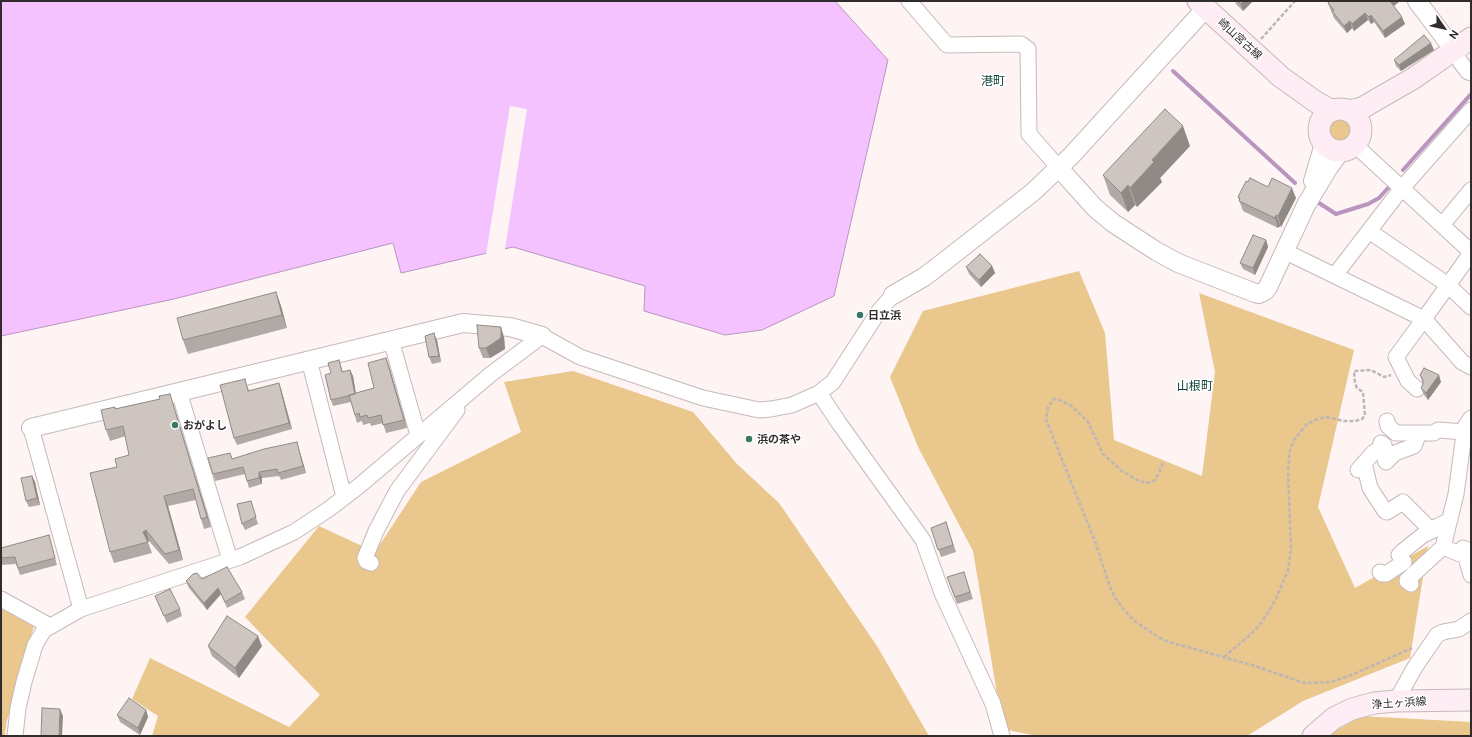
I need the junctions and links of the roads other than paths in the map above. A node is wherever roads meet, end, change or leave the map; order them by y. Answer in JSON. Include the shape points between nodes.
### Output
{"nodes":[{"id":1,"x":909,"y":1,"type":"edge"},
{"id":2,"x":1417,"y":1,"type":"edge"},
{"id":3,"x":1202,"y":5,"type":"edge"},
{"id":4,"x":1471,"y":38,"type":"edge"},
{"id":5,"x":1454,"y":50,"type":"junction"},
{"id":6,"x":1471,"y":73,"type":"edge"},
{"id":7,"x":1471,"y":110,"type":"edge"},
{"id":8,"x":1340,"y":130,"type":"junction"},
{"id":9,"x":1058,"y":168,"type":"junction"},
{"id":10,"x":1402,"y":188,"type":"junction"},
{"id":11,"x":1471,"y":190,"type":"edge"},
{"id":12,"x":1442,"y":225,"type":"junction"},
{"id":13,"x":1369,"y":231,"type":"junction"},
{"id":14,"x":1284,"y":251,"type":"junction"},
{"id":15,"x":1471,"y":252,"type":"edge"},
{"id":16,"x":1335,"y":275,"type":"junction"},
{"id":17,"x":1448,"y":285,"type":"junction"},
{"id":18,"x":892,"y":295,"type":"joint"},
{"id":19,"x":1471,"y":307,"type":"edge"},
{"id":20,"x":1424,"y":319,"type":"junction"},
{"id":21,"x":542,"y":336,"type":"junction"},
{"id":22,"x":391,"y":340,"type":"junction"},
{"id":23,"x":309,"y":360,"type":"junction"},
{"id":24,"x":1471,"y":366,"type":"edge"},
{"id":25,"x":1417,"y":389,"type":"dead end"},
{"id":26,"x":179,"y":392,"type":"junction"},
{"id":27,"x":470,"y":392,"type":"junction"},
{"id":28,"x":819,"y":392,"type":"junction"},
{"id":29,"x":1471,"y":418,"type":"edge"},
{"id":30,"x":1387,"y":421,"type":"dead end"},
{"id":31,"x":31,"y":428,"type":"joint"},
{"id":32,"x":1465,"y":432,"type":"junction"},
{"id":33,"x":1419,"y":433,"type":"junction"},
{"id":34,"x":418,"y":435,"type":"junction"},
{"id":35,"x":344,"y":497,"type":"junction"},
{"id":36,"x":1443,"y":524,"type":"junction"},
{"id":37,"x":1443,"y":547,"type":"junction"},
{"id":38,"x":1471,"y":552,"type":"edge"},
{"id":39,"x":1471,"y":555,"type":"edge"},
{"id":40,"x":230,"y":560,"type":"junction"},
{"id":41,"x":371,"y":563,"type":"dead end"},
{"id":42,"x":1380,"y":572,"type":"dead end"},
{"id":43,"x":1471,"y":575,"type":"edge"},
{"id":44,"x":1411,"y":584,"type":"dead end"},
{"id":45,"x":1,"y":599,"type":"edge"},
{"id":46,"x":81,"y":609,"type":"junction"},
{"id":47,"x":1471,"y":621,"type":"edge"},
{"id":48,"x":50,"y":626,"type":"junction"},
{"id":49,"x":1471,"y":700,"type":"edge"},
{"id":50,"x":1396,"y":701,"type":"junction"},
{"id":51,"x":15,"y":736,"type":"edge"},
{"id":52,"x":1002,"y":736,"type":"edge"},
{"id":53,"x":1313,"y":736,"type":"edge"}],
"edges":[{"from":1,"to":9,"type":"street","via":[[947,45],[1021,44],[1028,49],[1029,134]]},
{"from":2,"to":5,"type":"street"},
{"from":3,"to":8,"type":"main road","name":"崎山宮古線","via":[[1281,77],[1316,119]]},
{"from":3,"to":9,"type":"street"},
{"from":4,"to":5,"type":"main road"},
{"from":5,"to":6,"type":"street","via":[[1461,63]]},
{"from":5,"to":8,"type":"main road"},
{"from":7,"to":10,"type":"street"},
{"from":8,"to":10,"type":"street"},
{"from":8,"to":14,"type":"street","via":[[1337,156],[1306,205]]},
{"from":9,"to":14,"type":"street","via":[[1095,208],[1156,251],[1178,263],[1255,294],[1265,291]]},
{"from":9,"to":18,"type":"street","via":[[1033,192],[936,268]]},
{"from":10,"to":12,"type":"street"},
{"from":10,"to":13,"type":"street"},
{"from":11,"to":12,"type":"street"},
{"from":12,"to":15,"type":"street"},
{"from":13,"to":16,"type":"street"},
{"from":13,"to":17,"type":"street"},
{"from":14,"to":16,"type":"street"},
{"from":15,"to":17,"type":"street"},
{"from":16,"to":20,"type":"street"},
{"from":17,"to":19,"type":"street"},
{"from":17,"to":20,"type":"street"},
{"from":18,"to":28,"type":"street","via":[[833,382]]},
{"from":20,"to":24,"type":"street","via":[[1462,362]]},
{"from":20,"to":25,"type":"street","via":[[1396,357],[1408,381]]},
{"from":21,"to":22,"type":"street","via":[[510,326],[463,323]]},
{"from":21,"to":27,"type":"street"},
{"from":21,"to":28,"type":"street","via":[[580,357],[703,398],[759,410],[792,405]]},
{"from":22,"to":23,"type":"street"},
{"from":22,"to":34,"type":"street"},
{"from":23,"to":26,"type":"street"},
{"from":23,"to":35,"type":"street"},
{"from":26,"to":31,"type":"street"},
{"from":26,"to":40,"type":"street"},
{"from":27,"to":34,"type":"street"},
{"from":27,"to":41,"type":"street","via":[[397,491],[365,558]]},
{"from":28,"to":52,"type":"street","via":[[839,424],[923,540],[942,593],[993,704]]},
{"from":29,"to":32,"type":"street"},
{"from":30,"to":33,"type":"street","via":[[1388,426],[1396,433]]},
{"from":31,"to":46,"type":"street"},
{"from":32,"to":33,"type":"street","via":[[1438,430],[1434,433]]},
{"from":32,"to":36,"type":"street","via":[[1456,494]]},
{"from":33,"to":36,"type":"street","via":[[1414,446],[1395,452],[1386,462],[1384,445],[1381,443],[1379,449],[1361,467],[1370,488],[1385,511],[1403,502],[1428,527]]},
{"from":34,"to":35,"type":"street"},
{"from":35,"to":40,"type":"street","via":[[294,532]]},
{"from":36,"to":37,"type":"street"},
{"from":36,"to":42,"type":"street","via":[[1423,534],[1403,551],[1400,555],[1404,562],[1386,574]]},
{"from":37,"to":38,"type":"street","via":[[1460,554],[1463,548]]},
{"from":37,"to":44,"type":"street","via":[[1407,580]]},
{"from":39,"to":43,"type":"street","via":[[1467,561]]},
{"from":40,"to":46,"type":"street"},
{"from":45,"to":48,"type":"street"},
{"from":46,"to":48,"type":"street"},
{"from":47,"to":50,"type":"street","via":[[1459,629],[1437,636],[1415,667]]},
{"from":48,"to":51,"type":"street","via":[[44,630],[35,645],[18,708]]},
{"from":49,"to":50,"type":"main road","name":"浄土ヶ浜線"},
{"from":50,"to":53,"type":"main road","name":"浄土ヶ浜線","via":[[1352,709],[1334,718]]}]}
